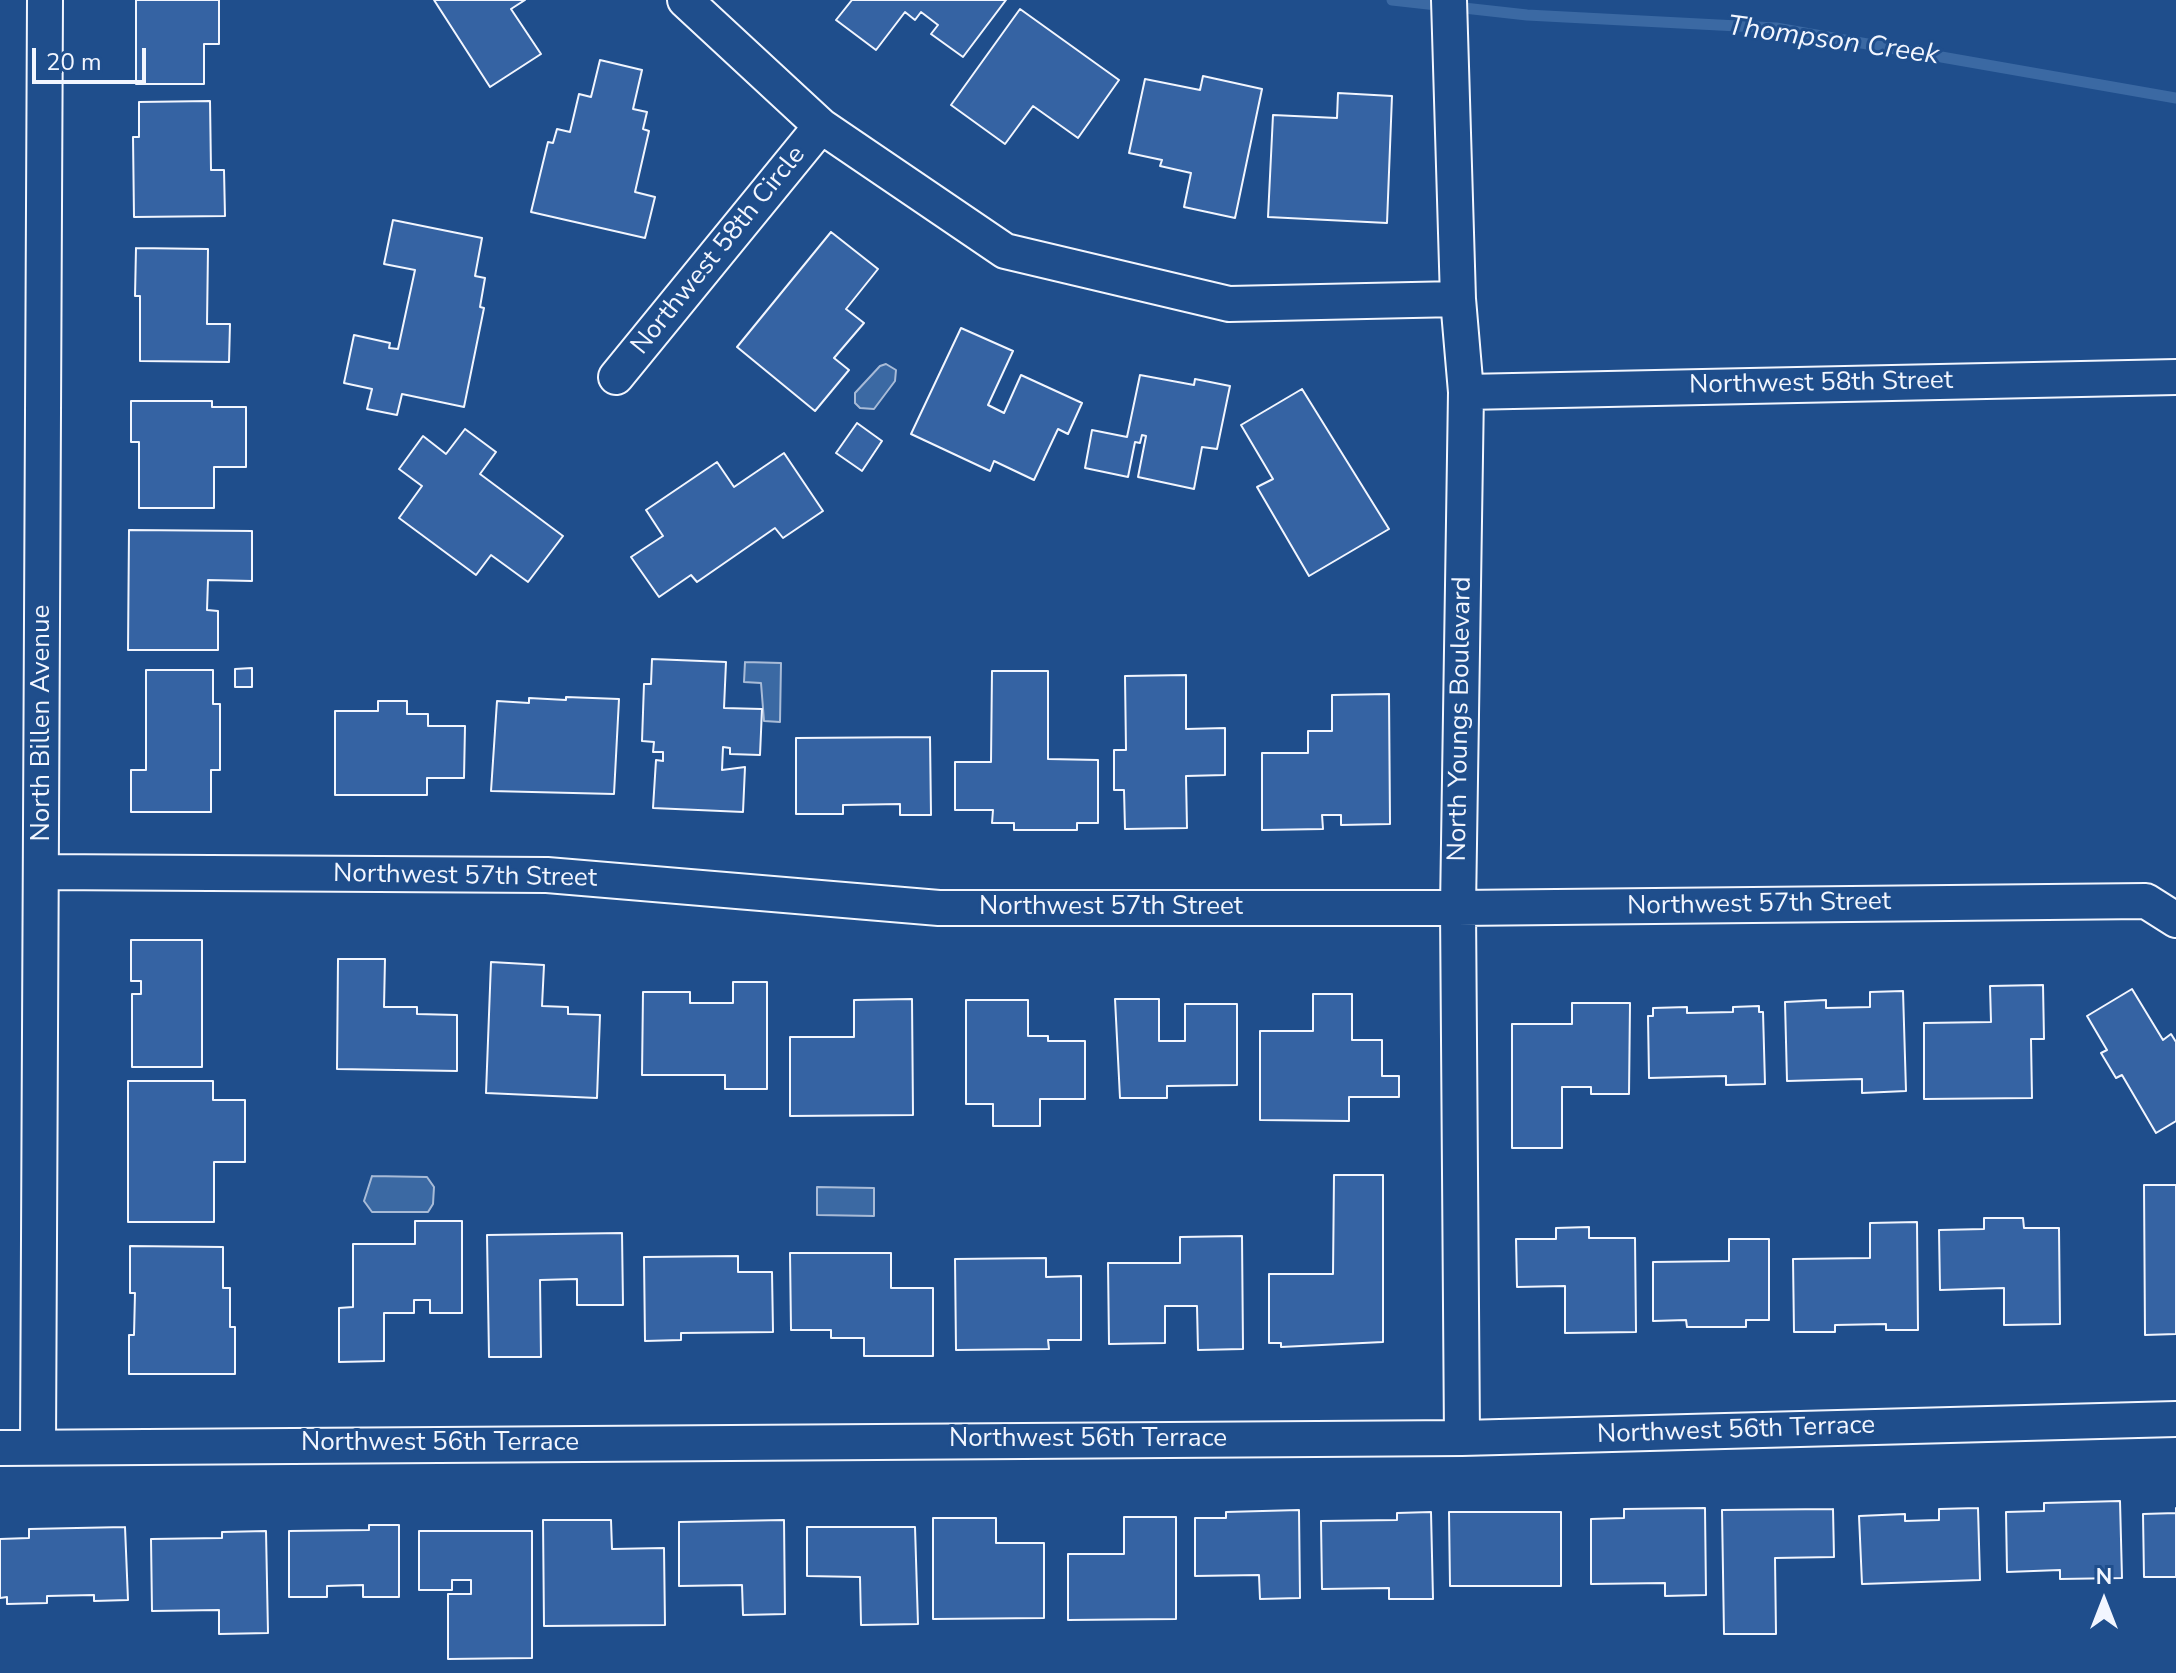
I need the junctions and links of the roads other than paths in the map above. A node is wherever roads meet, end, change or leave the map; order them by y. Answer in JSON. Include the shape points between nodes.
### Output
{"nodes":[{"id":1,"x":45,"y":0,"type":"edge"},
{"id":2,"x":685,"y":0,"type":"edge"},
{"id":3,"x":1449,"y":0,"type":"edge"},
{"id":4,"x":821,"y":126,"type":"junction"},
{"id":5,"x":1458,"y":299,"type":"junction"},
{"id":6,"x":616,"y":377,"type":"dead end"},
{"id":7,"x":2176,"y":377,"type":"edge"},
{"id":8,"x":1466,"y":392,"type":"junction"},
{"id":9,"x":42,"y":872,"type":"junction"},
{"id":10,"x":1458,"y":908,"type":"junction"},
{"id":11,"x":2176,"y":920,"type":"edge"},
{"id":12,"x":2176,"y":1419,"type":"edge"},
{"id":13,"x":1462,"y":1438,"type":"junction"},
{"id":14,"x":38,"y":1446,"type":"junction"},
{"id":15,"x":0,"y":1448,"type":"edge"}],
"edges":[{"from":1,"to":9,"type":"street","name":"North Billen Avenue"},
{"from":2,"to":4,"type":"street"},
{"from":3,"to":5,"type":"street","name":"North Youngs Boulevard"},
{"from":4,"to":5,"type":"street","via":[[1005,251],[1229,304]]},
{"from":4,"to":6,"type":"street","name":"Northwest 58th Circle"},
{"from":5,"to":8,"type":"street","name":"North Youngs Boulevard"},
{"from":7,"to":8,"type":"street","name":"Northwest 58th Street"},
{"from":8,"to":10,"type":"street","name":"North Youngs Boulevard"},
{"from":9,"to":10,"type":"street","name":"Northwest 57th Street","via":[[547,875],[939,908]]},
{"from":9,"to":14,"type":"street","name":"North Billen Avenue"},
{"from":10,"to":11,"type":"street","name":"Northwest 57th Street","via":[[2146,901]]},
{"from":10,"to":13,"type":"street","name":"North Youngs Boulevard"},
{"from":12,"to":13,"type":"street","name":"Northwest 56th Terrace"},
{"from":13,"to":14,"type":"street","name":"Northwest 56th Terrace"},
{"from":14,"to":15,"type":"street","name":"Northwest 56th Terrace"}]}
